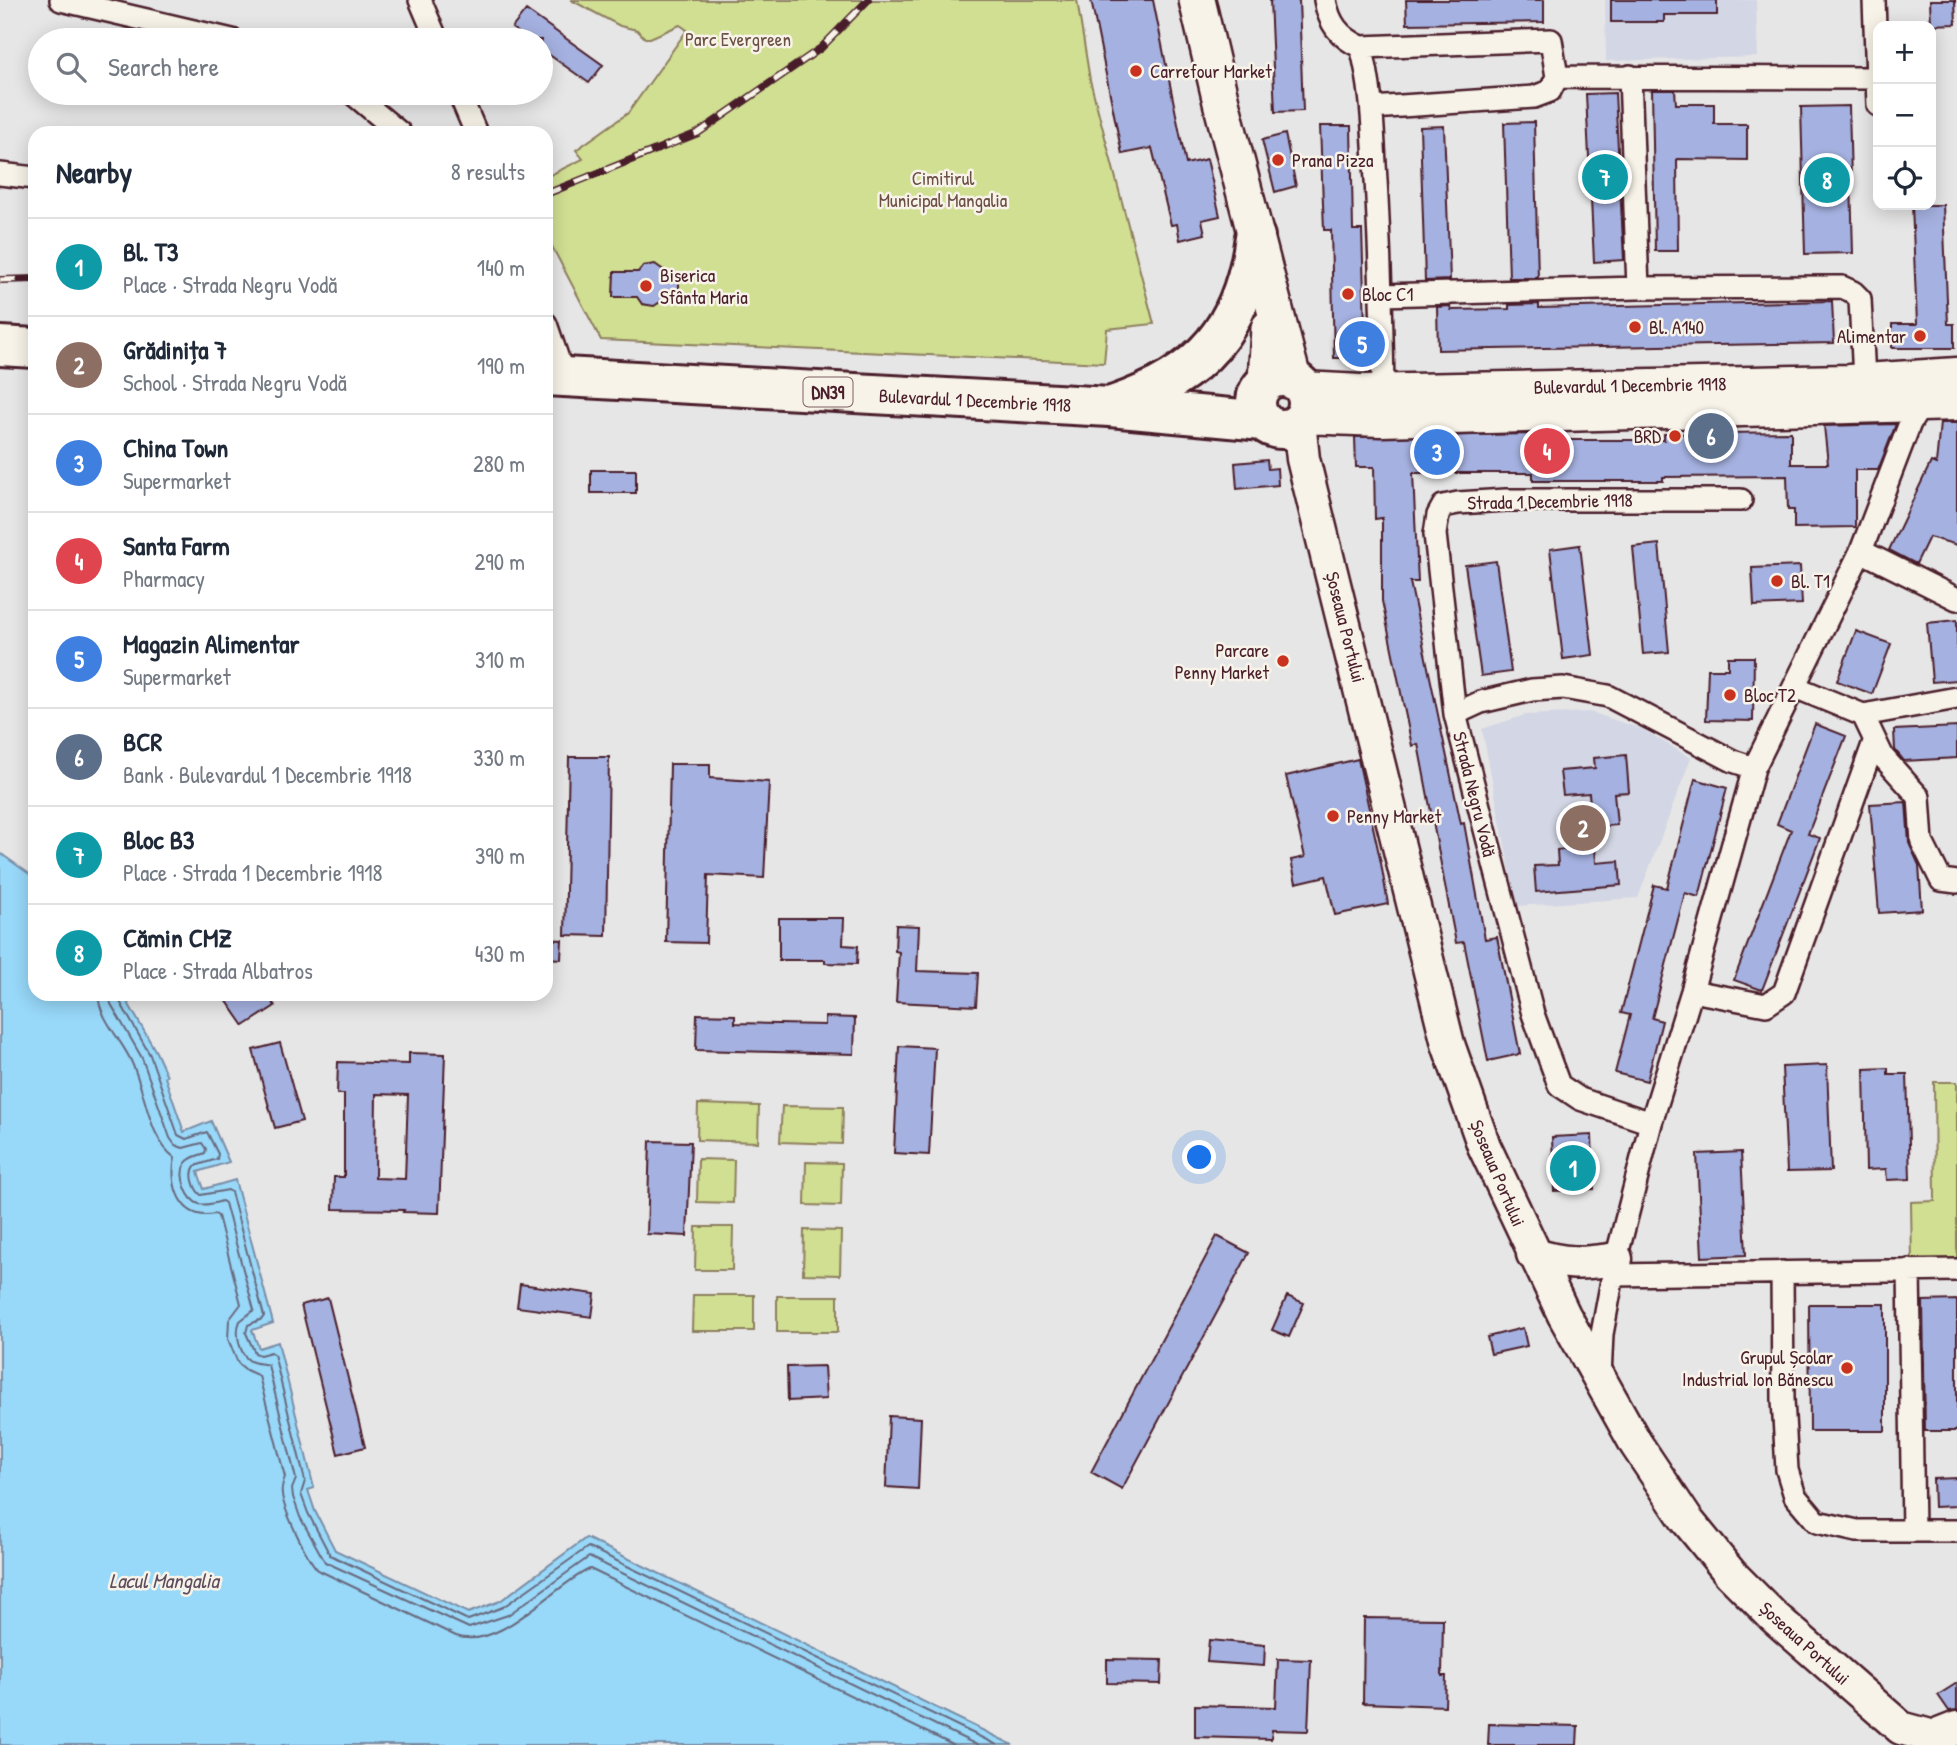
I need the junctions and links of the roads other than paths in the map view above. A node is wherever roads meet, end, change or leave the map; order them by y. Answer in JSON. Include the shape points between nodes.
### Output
{"nodes":[{"id":1,"x":61,"y":0,"type":"edge"},
{"id":2,"x":420,"y":0,"type":"edge"},
{"id":3,"x":1197,"y":0,"type":"edge"},
{"id":4,"x":1325,"y":0,"type":"edge"},
{"id":5,"x":1874,"y":0,"type":"edge"},
{"id":6,"x":146,"y":10,"type":"edge"},
{"id":7,"x":1875,"y":21,"type":"edge"},
{"id":8,"x":198,"y":28,"type":"edge"},
{"id":9,"x":432,"y":28,"type":"edge"},
{"id":10,"x":1361,"y":47,"type":"junction"},
{"id":11,"x":1630,"y":76,"type":"junction"},
{"id":12,"x":1557,"y":77,"type":"junction"},
{"id":13,"x":1873,"y":78,"type":"edge"},
{"id":14,"x":366,"y":105,"type":"edge"},
{"id":15,"x":464,"y":105,"type":"edge"},
{"id":16,"x":1372,"y":108,"type":"junction"},
{"id":17,"x":392,"y":126,"type":"edge"},
{"id":18,"x":473,"y":126,"type":"edge"},
{"id":19,"x":0,"y":174,"type":"edge"},
{"id":20,"x":28,"y":177,"type":"edge"},
{"id":21,"x":1255,"y":237,"type":"junction"},
{"id":22,"x":1638,"y":288,"type":"junction"},
{"id":23,"x":1382,"y":295,"type":"junction"},
{"id":24,"x":0,"y":346,"type":"edge"},
{"id":25,"x":28,"y":348,"type":"edge"},
{"id":26,"x":1953,"y":371,"type":"edge"},
{"id":27,"x":555,"y":377,"type":"edge"},
{"id":28,"x":1864,"y":380,"type":"junction"},
{"id":29,"x":1383,"y":390,"type":"junction"},
{"id":30,"x":1283,"y":403,"type":"junction"},
{"id":31,"x":1957,"y":404,"type":"edge"},
{"id":32,"x":1920,"y":405,"type":"junction"},
{"id":33,"x":1110,"y":407,"type":"junction"},
{"id":34,"x":1741,"y":500,"type":"dead end"},
{"id":35,"x":1861,"y":551,"type":"junction"},
{"id":36,"x":1957,"y":599,"type":"edge"},
{"id":37,"x":1796,"y":687,"type":"junction"},
{"id":38,"x":1957,"y":698,"type":"edge"},
{"id":39,"x":1455,"y":713,"type":"junction"},
{"id":40,"x":1863,"y":715,"type":"junction"},
{"id":41,"x":1874,"y":742,"type":"junction"},
{"id":42,"x":1754,"y":768,"type":"junction"},
{"id":43,"x":1957,"y":882,"type":"edge"},
{"id":44,"x":1692,"y":991,"type":"junction"},
{"id":45,"x":1651,"y":1124,"type":"junction"},
{"id":46,"x":1533,"y":1254,"type":"junction"},
{"id":47,"x":1614,"y":1267,"type":"junction"},
{"id":48,"x":1909,"y":1270,"type":"junction"},
{"id":49,"x":1957,"y":1270,"type":"edge"},
{"id":50,"x":1782,"y":1272,"type":"junction"},
{"id":51,"x":1600,"y":1379,"type":"junction"},
{"id":52,"x":1913,"y":1531,"type":"junction"},
{"id":53,"x":1957,"y":1531,"type":"edge"},
{"id":54,"x":1944,"y":1736,"type":"edge"}],
"edges":[{"from":1,"to":6,"type":"street"},
{"from":2,"to":9,"type":"street"},
{"from":3,"to":21,"type":"main road"},
{"from":4,"to":10,"type":"street","via":[[1337,31]]},
{"from":5,"to":7,"type":"street"},
{"from":6,"to":8,"type":"street"},
{"from":10,"to":12,"type":"street","via":[[1551,40]]},
{"from":10,"to":16,"type":"street"},
{"from":11,"to":12,"type":"street"},
{"from":11,"to":13,"type":"street"},
{"from":11,"to":22,"type":"street"},
{"from":12,"to":16,"type":"street","via":[[1550,90],[1534,97]]},
{"from":14,"to":17,"type":"street"},
{"from":15,"to":18,"type":"street"},
{"from":16,"to":23,"type":"street"},
{"from":19,"to":20,"type":"street"},
{"from":21,"to":30,"type":"main road","via":[[1270,296]]},
{"from":21,"to":33,"type":"highway","via":[[1239,304],[1208,351],[1170,381],[1142,397]]},
{"from":22,"to":23,"type":"street"},
{"from":22,"to":28,"type":"street","via":[[1842,287],[1860,299]]},
{"from":23,"to":29,"type":"street"},
{"from":24,"to":25,"type":"highway"},
{"from":26,"to":28,"type":"street","name":"Bulevardul 1 Decembrie 1918"},
{"from":26,"to":32,"type":"street"},
{"from":27,"to":33,"type":"highway","name":"Bulevardul 1 Decembrie 1918","number":"DN39"},
{"from":28,"to":29,"type":"street","name":"Bulevardul 1 Decembrie 1918"},
{"from":29,"to":30,"type":"street","name":"Bulevardul 1 Decembrie 1918"},
{"from":30,"to":32,"type":"street","name":"Bulevardul 1 Decembrie 1918","via":[[1381,420]]},
{"from":30,"to":33,"type":"highway","name":"Bulevardul 1 Decembrie 1918","number":"DN39"},
{"from":30,"to":46,"type":"street","name":"Șoseaua Portului","via":[[1303,459],[1448,1044],[1484,1146]]},
{"from":31,"to":32,"type":"street","name":"Bulevardul 1 Decembrie 1918"},
{"from":32,"to":35,"type":"street"},
{"from":34,"to":39,"type":"street","name":"Strada 1 Decembrie 1918","via":[[1506,500],[1443,506],[1435,534]]},
{"from":35,"to":36,"type":"street"},
{"from":35,"to":37,"type":"street"},
{"from":37,"to":40,"type":"street"},
{"from":37,"to":42,"type":"street"},
{"from":38,"to":40,"type":"street"},
{"from":39,"to":42,"type":"street","name":"Strada Negru Vodă","via":[[1532,690],[1563,688],[1608,696]]},
{"from":39,"to":45,"type":"street","name":"Strada Negru Vodă","via":[[1533,1014],[1559,1085],[1580,1099]]},
{"from":40,"to":41,"type":"street"},
{"from":41,"to":43,"type":"street","via":[[1919,797],[1922,842],[1941,880]]},
{"from":41,"to":44,"type":"street","via":[[1784,993],[1766,1004]]},
{"from":42,"to":44,"type":"street"},
{"from":44,"to":45,"type":"street"},
{"from":45,"to":47,"type":"street"},
{"from":46,"to":47,"type":"street","via":[[1558,1262]]},
{"from":46,"to":51,"type":"street","name":"Șoseaua Portului"},
{"from":47,"to":50,"type":"street"},
{"from":47,"to":51,"type":"street"},
{"from":48,"to":49,"type":"street"},
{"from":48,"to":50,"type":"street"},
{"from":48,"to":52,"type":"street"},
{"from":50,"to":52,"type":"street","via":[[1787,1470],[1795,1496],[1817,1522],[1857,1531]]},
{"from":51,"to":54,"type":"street","name":"Șoseaua Portului","via":[[1686,1519],[1730,1573],[1901,1728]]},
{"from":52,"to":53,"type":"street"}]}
